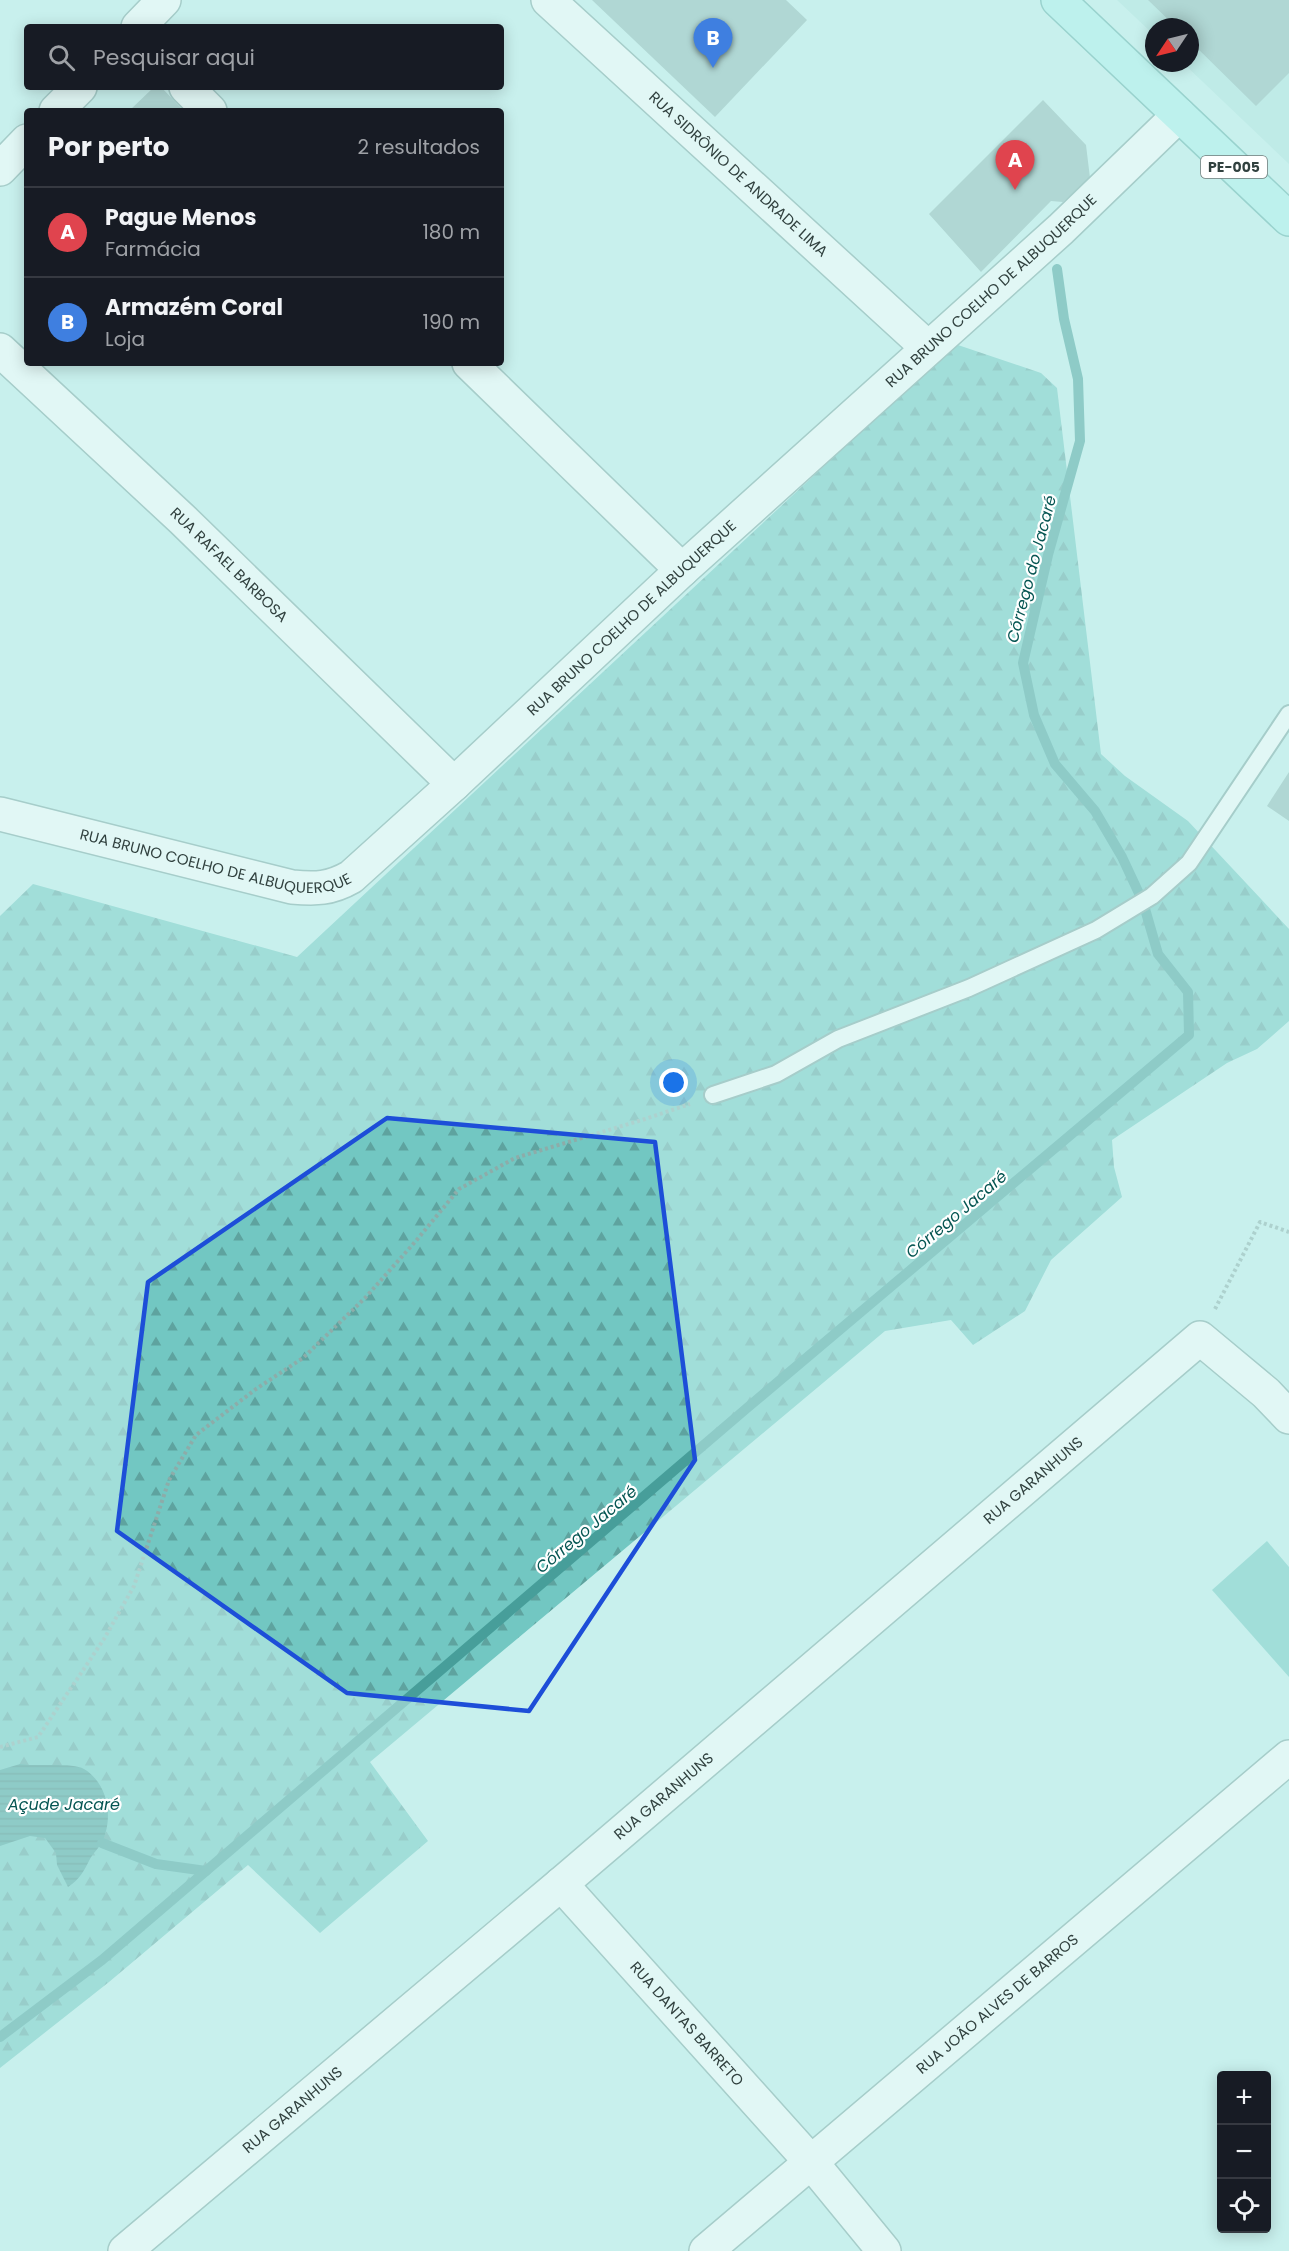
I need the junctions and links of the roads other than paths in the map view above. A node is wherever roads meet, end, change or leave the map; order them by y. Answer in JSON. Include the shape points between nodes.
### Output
{"nodes":[{"id":1,"x":164,"y":0,"type":"edge"},
{"id":2,"x":548,"y":0,"type":"edge"},
{"id":3,"x":1058,"y":0,"type":"edge"},
{"id":4,"x":141,"y":24,"type":"edge"},
{"id":5,"x":77,"y":90,"type":"edge"},
{"id":6,"x":189,"y":90,"type":"edge"},
{"id":7,"x":59,"y":108,"type":"edge"},
{"id":8,"x":207,"y":108,"type":"edge"},
{"id":9,"x":1179,"y":115,"type":"junction"},
{"id":10,"x":24,"y":144,"type":"edge"},
{"id":11,"x":0,"y":169,"type":"edge"},
{"id":12,"x":1289,"y":219,"type":"edge"},
{"id":13,"x":928,"y":348,"type":"junction"},
{"id":14,"x":0,"y":350,"type":"edge"},
{"id":15,"x":473,"y":366,"type":"edge"},
{"id":16,"x":682,"y":570,"type":"junction"},
{"id":17,"x":1289,"y":714,"type":"edge"},
{"id":18,"x":453,"y":784,"type":"junction"},
{"id":19,"x":0,"y":814,"type":"edge"},
{"id":20,"x":713,"y":1095,"type":"road end"},
{"id":21,"x":1289,"y":1417,"type":"edge"},
{"id":22,"x":1289,"y":1757,"type":"edge"},
{"id":23,"x":561,"y":1884,"type":"junction"},
{"id":24,"x":811,"y":2162,"type":"junction"},
{"id":25,"x":125,"y":2251,"type":"edge"},
{"id":26,"x":706,"y":2251,"type":"edge"},
{"id":27,"x":884,"y":2251,"type":"edge"}],
"edges":[{"from":1,"to":4,"type":"street"},
{"from":2,"to":13,"type":"street","name":"RUA SIDRÔNIO DE ANDRADE LIMA"},
{"from":3,"to":9,"type":"main road","number":"PE-005"},
{"from":5,"to":7,"type":"street"},
{"from":6,"to":8,"type":"street"},
{"from":9,"to":12,"type":"main road","number":"PE-005"},
{"from":9,"to":13,"type":"street","name":"RUA BRUNO COELHO DE ALBUQUERQUE","via":[[1061,229]]},
{"from":10,"to":11,"type":"street"},
{"from":13,"to":16,"type":"street","name":"RUA BRUNO COELHO DE ALBUQUERQUE"},
{"from":14,"to":18,"type":"street","name":"RUA RAFAEL BARBOSA","via":[[183,520]]},
{"from":15,"to":16,"type":"street"},
{"from":16,"to":18,"type":"street","name":"RUA BRUNO COELHO DE ALBUQUERQUE"},
{"from":17,"to":20,"type":"lane","via":[[1189,863],[1152,896],[1096,930],[969,988],[838,1039],[776,1074]]},
{"from":18,"to":19,"type":"street","name":"RUA BRUNO COELHO DE ALBUQUERQUE","via":[[351,877],[334,886],[313,889]]},
{"from":21,"to":23,"type":"street","name":"RUA GARANHUNS","via":[[1200,1338]]},
{"from":22,"to":24,"type":"street","name":"RUA JOÃO ALVES DE BARROS"},
{"from":23,"to":24,"type":"street","name":"RUA DANTAS BARRETO"},
{"from":23,"to":25,"type":"street","name":"RUA GARANHUNS"},
{"from":24,"to":26,"type":"street","name":"RUA JOÃO ALVES DE BARROS"},
{"from":24,"to":27,"type":"street","name":"RUA DANTAS BARRETO"}]}
